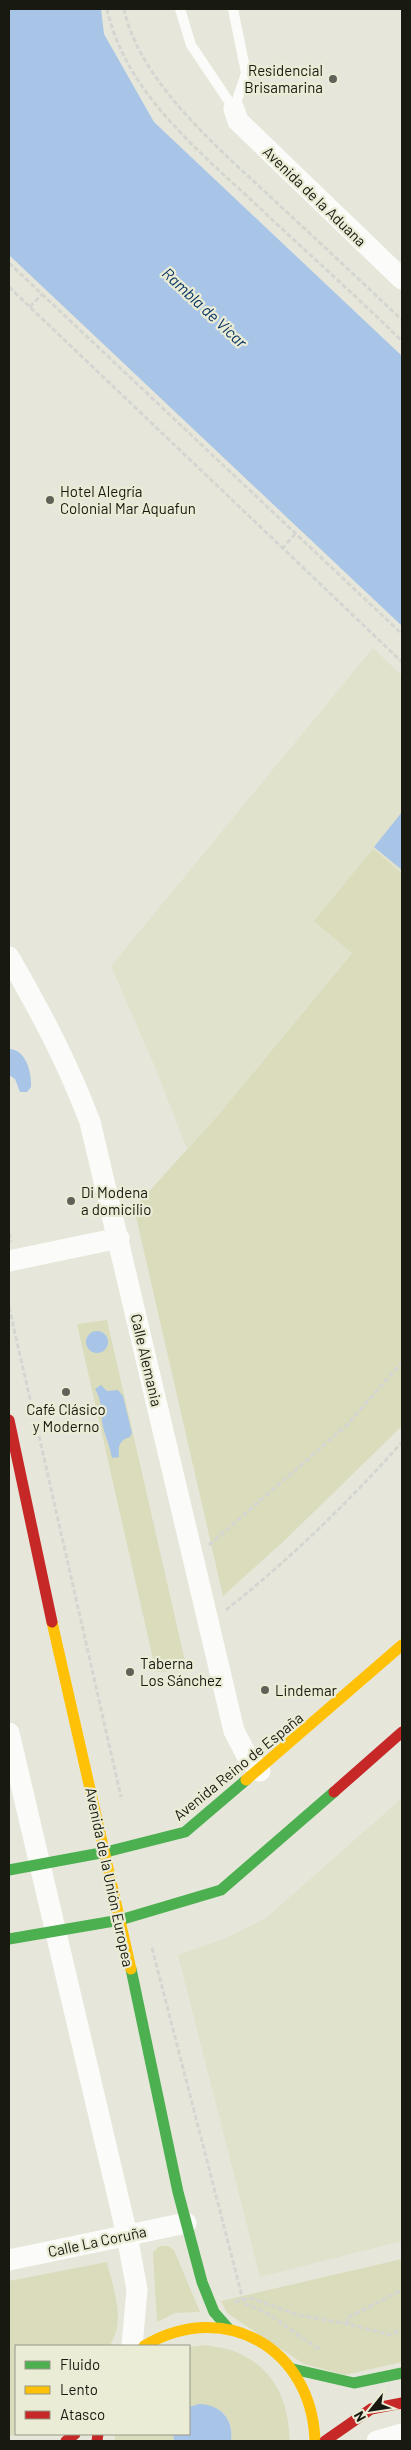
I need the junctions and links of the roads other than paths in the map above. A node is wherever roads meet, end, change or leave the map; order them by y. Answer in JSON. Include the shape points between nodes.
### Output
{"nodes":[{"id":1,"x":180,"y":9,"type":"edge"},
{"id":2,"x":233,"y":9,"type":"edge"},
{"id":3,"x":234,"y":110,"type":"junction"},
{"id":4,"x":402,"y":279,"type":"edge"},
{"id":5,"x":9,"y":957,"type":"edge"},
{"id":6,"x":119,"y":1238,"type":"junction"},
{"id":7,"x":9,"y":1261,"type":"edge"},
{"id":8,"x":9,"y":1420,"type":"edge"},
{"id":9,"x":10,"y":1434,"type":"edge"},
{"id":10,"x":15,"y":1483,"type":"edge"},
{"id":11,"x":402,"y":1645,"type":"edge"},
{"id":12,"x":402,"y":1732,"type":"edge"},
{"id":13,"x":9,"y":1733,"type":"edge"},
{"id":14,"x":260,"y":1771,"type":"junction"},
{"id":15,"x":106,"y":1852,"type":"junction"},
{"id":16,"x":40,"y":1865,"type":"junction"},
{"id":17,"x":9,"y":1870,"type":"edge"},
{"id":18,"x":120,"y":1920,"type":"junction"},
{"id":19,"x":57,"y":1932,"type":"junction"},
{"id":20,"x":9,"y":1939,"type":"edge"},
{"id":21,"x":186,"y":2223,"type":"junction"},
{"id":22,"x":127,"y":2235,"type":"junction"},
{"id":23,"x":9,"y":2260,"type":"edge"},
{"id":24,"x":228,"y":2328,"type":"junction"},
{"id":25,"x":132,"y":2345,"type":"edge"},
{"id":26,"x":146,"y":2345,"type":"edge"},
{"id":27,"x":293,"y":2369,"type":"junction"},
{"id":28,"x":402,"y":2373,"type":"edge"},
{"id":29,"x":402,"y":2403,"type":"edge"},
{"id":30,"x":402,"y":2434,"type":"edge"},
{"id":31,"x":315,"y":2441,"type":"edge"},
{"id":32,"x":325,"y":2441,"type":"edge"},
{"id":33,"x":377,"y":2441,"type":"edge"}],
"edges":[{"from":1,"to":3,"type":"lane","via":[[191,46]]},
{"from":2,"to":3,"type":"lane","via":[[246,73]]},
{"from":3,"to":4,"type":"street","name":"Avenida de la Aduana","via":[[238,121]]},
{"from":5,"to":6,"type":"street","name":"Calle Alemania","via":[[71,1072],[90,1122]]},
{"from":6,"to":7,"type":"street"},
{"from":6,"to":14,"type":"street","name":"Calle Alemania","via":[[234,1731]]},
{"from":8,"to":9,"type":"street","name":"Avenida de la Unión Europea"},
{"from":9,"to":10,"type":"street","name":"Avenida de la Unión Europea"},
{"from":10,"to":15,"type":"street","name":"Avenida de la Unión Europea"},
{"from":11,"to":14,"type":"street","name":"Avenida Reino de España"},
{"from":12,"to":18,"type":"street","via":[[220,1890]]},
{"from":13,"to":16,"type":"street"},
{"from":14,"to":15,"type":"street","name":"Avenida Reino de España","via":[[185,1832]]},
{"from":15,"to":16,"type":"street","name":"Avenida Reino de España"},
{"from":15,"to":18,"type":"street","name":"Avenida de la Unión Europea"},
{"from":16,"to":17,"type":"street","name":"Avenida Reino de España"},
{"from":16,"to":19,"type":"street"},
{"from":18,"to":19,"type":"street"},
{"from":18,"to":21,"type":"street","name":"Avenida de la Unión Europea"},
{"from":19,"to":20,"type":"street"},
{"from":19,"to":22,"type":"street"},
{"from":21,"to":22,"type":"street","name":"Calle La Coruña"},
{"from":21,"to":24,"type":"street","name":"Avenida de la Unión Europea","via":[[202,2282],[213,2308]]},
{"from":22,"to":23,"type":"street","name":"Calle La Coruña"},
{"from":22,"to":25,"type":"street","via":[[137,2290]]},
{"from":24,"to":26,"type":"street","via":[[202,2326],[176,2330]]},
{"from":24,"to":27,"type":"street","via":[[253,2336]]},
{"from":27,"to":28,"type":"street","via":[[354,2383]]},
{"from":27,"to":31,"type":"street","via":[[307,2394],[315,2422]]},
{"from":29,"to":32,"type":"street","via":[[371,2409]]},
{"from":30,"to":33,"type":"street"}]}
